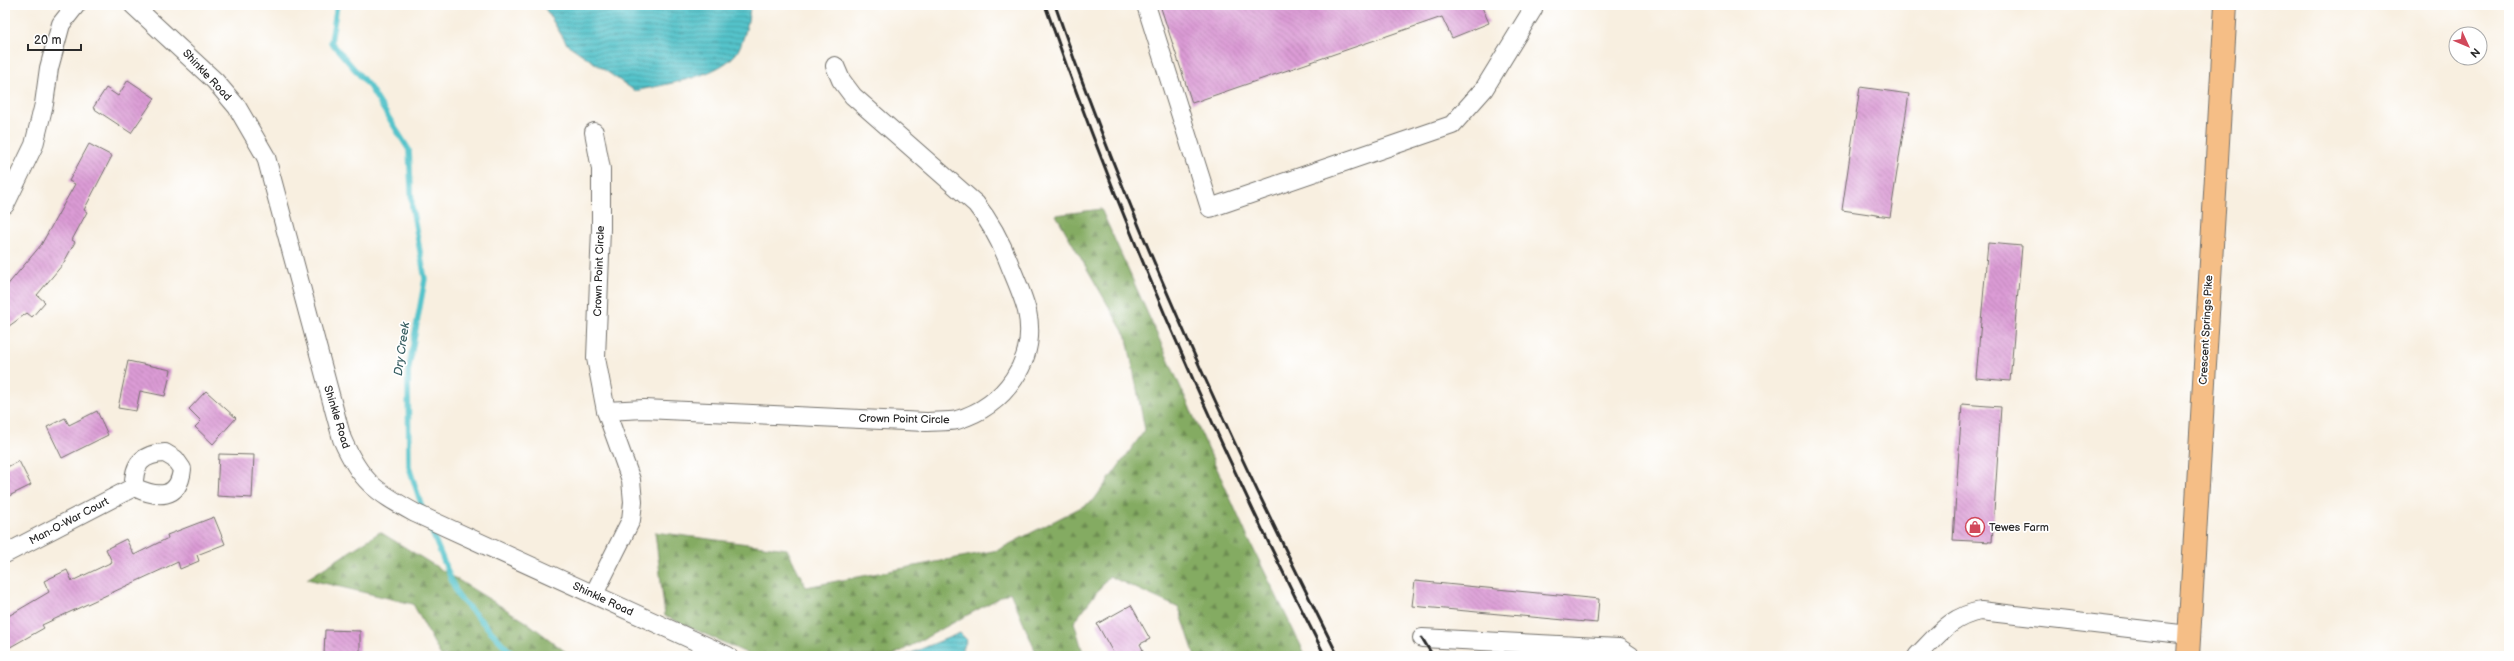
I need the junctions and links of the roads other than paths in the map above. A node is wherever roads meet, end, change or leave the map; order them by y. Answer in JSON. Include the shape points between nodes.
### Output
{"nodes":[{"id":1,"x":76,"y":5,"type":"edge"},
{"id":2,"x":132,"y":5,"type":"edge"},
{"id":3,"x":1146,"y":5,"type":"edge"},
{"id":4,"x":1531,"y":5,"type":"edge"},
{"id":5,"x":2226,"y":5,"type":"edge"},
{"id":6,"x":835,"y":66,"type":"dead end"},
{"id":7,"x":594,"y":132,"type":"dead end"},
{"id":8,"x":5,"y":205,"type":"edge"},
{"id":9,"x":606,"y":411,"type":"junction"},
{"id":10,"x":134,"y":487,"type":"dead end"},
{"id":11,"x":5,"y":554,"type":"edge"},
{"id":12,"x":594,"y":594,"type":"junction"},
{"id":13,"x":1422,"y":638,"type":"dead end"},
{"id":14,"x":2188,"y":646,"type":"edge"},
{"id":15,"x":728,"y":656,"type":"edge"},
{"id":16,"x":1631,"y":656,"type":"edge"},
{"id":17,"x":1917,"y":656,"type":"edge"}],
"edges":[{"from":1,"to":8,"type":"street","via":[[61,24],[49,68],[34,145]]},
{"from":2,"to":12,"type":"street","name":"Shinkle Road","via":[[215,81],[237,107],[266,157],[342,439],[364,479],[381,494],[415,513]]},
{"from":3,"to":4,"type":"street","via":[[1210,208],[1452,125],[1484,88],[1533,9]]},
{"from":5,"to":14,"type":"main road","name":"Crescent Springs Pike"},
{"from":6,"to":9,"type":"street","name":"Crown Point Circle","via":[[852,96],[976,204],[988,219],[998,236],[1027,312],[1026,351],[1018,372],[990,406],[955,420],[926,422],[644,409]]},
{"from":7,"to":9,"type":"street","name":"Crown Point Circle","via":[[601,169],[596,358]]},
{"from":9,"to":12,"type":"street","name":"Crown Point Circle","via":[[631,480],[633,502],[631,520]]},
{"from":10,"to":11,"type":"street","name":"Man-O-War Court"},
{"from":12,"to":15,"type":"street","name":"Shinkle Road"},
{"from":13,"to":16,"type":"street","via":[[1619,648]]},
{"from":14,"to":17,"type":"street","via":[[1981,611],[1963,614]]}]}
